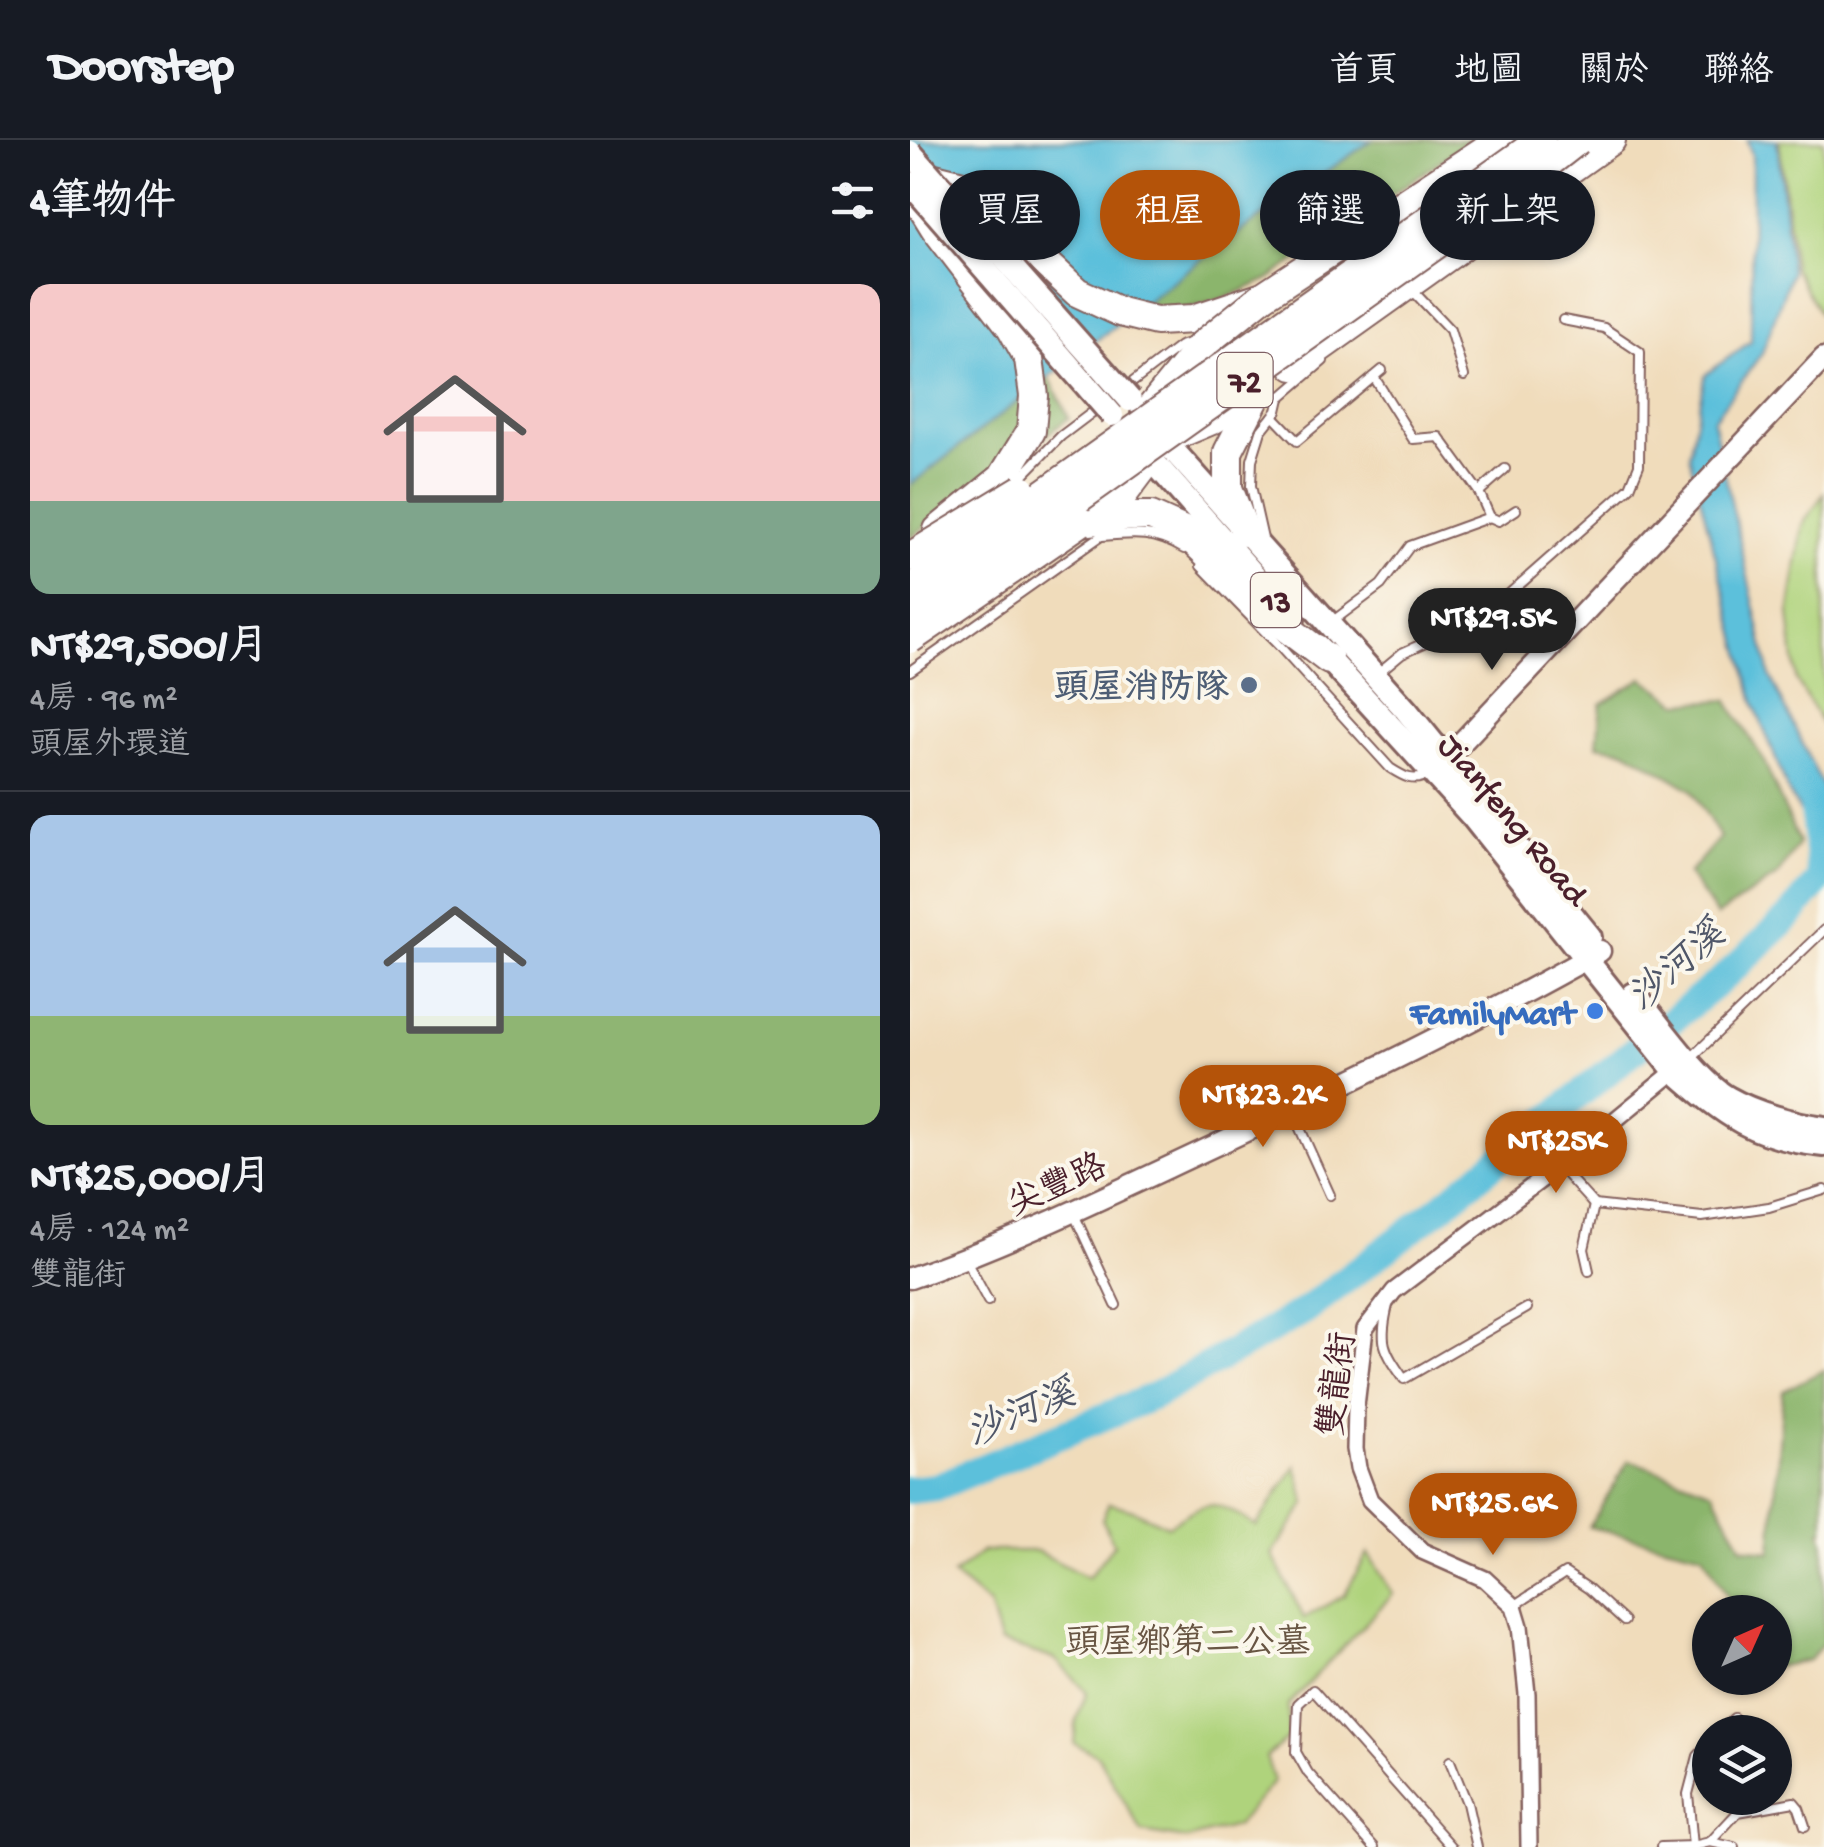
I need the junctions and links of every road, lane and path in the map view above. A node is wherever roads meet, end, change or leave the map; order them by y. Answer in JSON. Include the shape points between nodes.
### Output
{"nodes":[{"id":1,"x":1500,"y":140,"type":"edge"},
{"id":2,"x":1541,"y":140,"type":"edge"},
{"id":3,"x":1578,"y":140,"type":"edge"},
{"id":4,"x":1611,"y":140,"type":"edge"},
{"id":5,"x":910,"y":152,"type":"edge"},
{"id":6,"x":917,"y":183,"type":"edge"},
{"id":7,"x":1263,"y":296,"type":"junction"},
{"id":8,"x":1563,"y":320,"type":"dead end"},
{"id":9,"x":1345,"y":342,"type":"dead end"},
{"id":10,"x":1332,"y":353,"type":"dead end"},
{"id":11,"x":1824,"y":358,"type":"edge"},
{"id":12,"x":1382,"y":370,"type":"dead end"},
{"id":13,"x":1464,"y":376,"type":"dead end"},
{"id":14,"x":1374,"y":377,"type":"junction"},
{"id":15,"x":1271,"y":402,"type":"junction"},
{"id":16,"x":1123,"y":409,"type":"junction"},
{"id":17,"x":1156,"y":448,"type":"junction"},
{"id":18,"x":1504,"y":469,"type":"dead end"},
{"id":19,"x":1479,"y":492,"type":"junction"},
{"id":20,"x":1516,"y":510,"type":"dead end"},
{"id":21,"x":1490,"y":518,"type":"junction"},
{"id":22,"x":1081,"y":522,"type":"junction"},
{"id":23,"x":968,"y":532,"type":"dead end"},
{"id":24,"x":1245,"y":532,"type":"junction"},
{"id":25,"x":956,"y":546,"type":"dead end"},
{"id":26,"x":1266,"y":553,"type":"junction"},
{"id":27,"x":910,"y":554,"type":"edge"},
{"id":28,"x":910,"y":589,"type":"edge"},
{"id":29,"x":910,"y":600,"type":"edge"},
{"id":30,"x":910,"y":620,"type":"edge"},
{"id":31,"x":1329,"y":623,"type":"junction"},
{"id":32,"x":921,"y":647,"type":"edge"},
{"id":33,"x":1330,"y":660,"type":"junction"},
{"id":34,"x":910,"y":671,"type":"edge"},
{"id":35,"x":1374,"y":676,"type":"junction"},
{"id":36,"x":1439,"y":765,"type":"junction"},
{"id":37,"x":1824,"y":930,"type":"edge"},
{"id":38,"x":1594,"y":954,"type":"junction"},
{"id":39,"x":1682,"y":1065,"type":"junction"},
{"id":40,"x":1292,"y":1109,"type":"junction"},
{"id":41,"x":1824,"y":1128,"type":"edge"},
{"id":42,"x":1824,"y":1145,"type":"edge"},
{"id":43,"x":1558,"y":1166,"type":"junction"},
{"id":44,"x":1824,"y":1190,"type":"edge"},
{"id":45,"x":1330,"y":1195,"type":"dead end"},
{"id":46,"x":1594,"y":1205,"type":"junction"},
{"id":47,"x":1072,"y":1212,"type":"junction"},
{"id":48,"x":966,"y":1258,"type":"junction"},
{"id":49,"x":1589,"y":1272,"type":"dead end"},
{"id":50,"x":910,"y":1278,"type":"edge"},
{"id":51,"x":988,"y":1301,"type":"dead end"},
{"id":52,"x":1388,"y":1301,"type":"junction"},
{"id":53,"x":1116,"y":1305,"type":"dead end"},
{"id":54,"x":1527,"y":1308,"type":"dead end"},
{"id":55,"x":1514,"y":1606,"type":"junction"},
{"id":56,"x":1624,"y":1621,"type":"dead end"},
{"id":57,"x":1450,"y":1761,"type":"dead end"},
{"id":58,"x":1692,"y":1779,"type":"edge"},
{"id":59,"x":1805,"y":1826,"type":"dead end"},
{"id":60,"x":1710,"y":1842,"type":"junction"},
{"id":61,"x":1692,"y":1846,"type":"edge"},
{"id":62,"x":1374,"y":1847,"type":"edge"},
{"id":63,"x":1452,"y":1847,"type":"edge"},
{"id":64,"x":1478,"y":1847,"type":"edge"},
{"id":65,"x":1529,"y":1847,"type":"edge"},
{"id":66,"x":1661,"y":1847,"type":"edge"},
{"id":67,"x":1734,"y":1847,"type":"edge"}],
"edges":[{"from":1,"to":7,"type":"highway"},
{"from":2,"to":28,"type":"highway","number":"72","bridge":true},
{"from":3,"to":30,"type":"highway","number":"72","bridge":true},
{"from":4,"to":15,"type":"highway"},
{"from":5,"to":6,"type":"main road","number":"13","bridge":true},
{"from":6,"to":7,"type":"highway","bridge":true,"via":[[963,185],[1077,292],[1120,312],[1156,321],[1194,318]]},
{"from":6,"to":16,"type":"main road","number":"13","bridge":true},
{"from":6,"to":27,"type":"highway","bridge":true,"via":[[935,228],[1011,327],[1029,360],[1034,396],[1031,431],[1002,478]]},
{"from":7,"to":16,"type":"highway","bridge":true},
{"from":8,"to":35,"type":"lane","via":[[1604,328],[1640,352],[1639,465],[1630,487],[1484,616],[1402,653]]},
{"from":9,"to":13,"type":"lane","via":[[1414,292],[1450,330]]},
{"from":10,"to":15,"type":"lane"},
{"from":11,"to":36,"type":"street"},
{"from":12,"to":14,"type":"lane"},
{"from":14,"to":15,"type":"lane","via":[[1297,441]]},
{"from":14,"to":19,"type":"lane","via":[[1413,440],[1439,437]]},
{"from":15,"to":16,"type":"lane","via":[[1218,331],[1180,346]]},
{"from":15,"to":17,"type":"highway","via":[[1214,419]]},
{"from":15,"to":24,"type":"highway","via":[[1234,437],[1228,452],[1228,488]]},
{"from":15,"to":26,"type":"lane","via":[[1252,460]]},
{"from":16,"to":17,"type":"main road","name":"Jianfeng Road","number":"13"},
{"from":16,"to":23,"type":"lane","via":[[1061,436]]},
{"from":16,"to":27,"type":"highway","bridge":true,"via":[[1049,473]]},
{"from":17,"to":22,"type":"highway","via":[[1125,492]]},
{"from":17,"to":24,"type":"main road","name":"Jianfeng Road","number":"13"},
{"from":17,"to":33,"type":"main road","name":"Jianfeng Road","number":"13"},
{"from":18,"to":19,"type":"lane"},
{"from":19,"to":21,"type":"lane"},
{"from":20,"to":21,"type":"lane"},
{"from":21,"to":31,"type":"lane","via":[[1410,546],[1380,585]]},
{"from":22,"to":32,"type":"highway","bridge":true},
{"from":22,"to":33,"type":"highway","via":[[1152,516],[1182,530]]},
{"from":24,"to":26,"type":"main road","name":"Jianfeng Road","number":"13"},
{"from":25,"to":29,"type":"lane"},
{"from":26,"to":31,"type":"main road","name":"Jianfeng Road","number":"13"},
{"from":30,"to":32,"type":"lane"},
{"from":31,"to":35,"type":"main road","name":"Jianfeng Road","number":"13"},
{"from":32,"to":34,"type":"lane"},
{"from":32,"to":36,"type":"lane","via":[[1102,536],[1158,536],[1182,548],[1218,583],[1390,768],[1406,779],[1422,778]]},
{"from":33,"to":36,"type":"main road","name":"Jianfeng Road","number":"13"},
{"from":35,"to":36,"type":"main road","name":"Jianfeng Road","number":"13"},
{"from":36,"to":38,"type":"main road","name":"Jianfeng Road","number":"13"},
{"from":37,"to":39,"type":"lane"},
{"from":38,"to":39,"type":"main road","name":"Jianfeng Road","number":"13"},
{"from":38,"to":40,"type":"street","name":"尖豐路"},
{"from":39,"to":41,"type":"main road","number":"13","via":[[1728,1098]]},
{"from":39,"to":42,"type":"main road","number":"13","via":[[1716,1107],[1755,1131]]},
{"from":39,"to":43,"type":"street","name":"雙龍街"},
{"from":40,"to":45,"type":"lane"},
{"from":40,"to":47,"type":"street","name":"尖豐路"},
{"from":43,"to":46,"type":"lane"},
{"from":43,"to":52,"type":"street","name":"雙龍街"},
{"from":44,"to":46,"type":"lane","via":[[1702,1217]]},
{"from":46,"to":49,"type":"lane","via":[[1584,1248]]},
{"from":47,"to":48,"type":"street","name":"尖豐路"},
{"from":47,"to":53,"type":"lane"},
{"from":48,"to":50,"type":"street","name":"尖豐路"},
{"from":48,"to":51,"type":"lane"},
{"from":52,"to":54,"type":"lane","via":[[1384,1351],[1404,1379]]},
{"from":52,"to":55,"type":"street","name":"雙龍街","via":[[1365,1329],[1356,1406],[1355,1448],[1370,1500],[1422,1551],[1485,1580]]},
{"from":55,"to":56,"type":"lane","via":[[1565,1574]]},
{"from":55,"to":65,"type":"street","via":[[1527,1694]]},
{"from":57,"to":64,"type":"lane"},
{"from":58,"to":61,"type":"lane"},
{"from":59,"to":60,"type":"lane","via":[[1794,1802],[1738,1812]]},
{"from":60,"to":61,"type":"lane"},
{"from":60,"to":67,"type":"lane"},
{"from":61,"to":66,"type":"lane"},
{"from":62,"to":63,"type":"lane","via":[[1296,1752],[1298,1704],[1313,1690]]}]}
